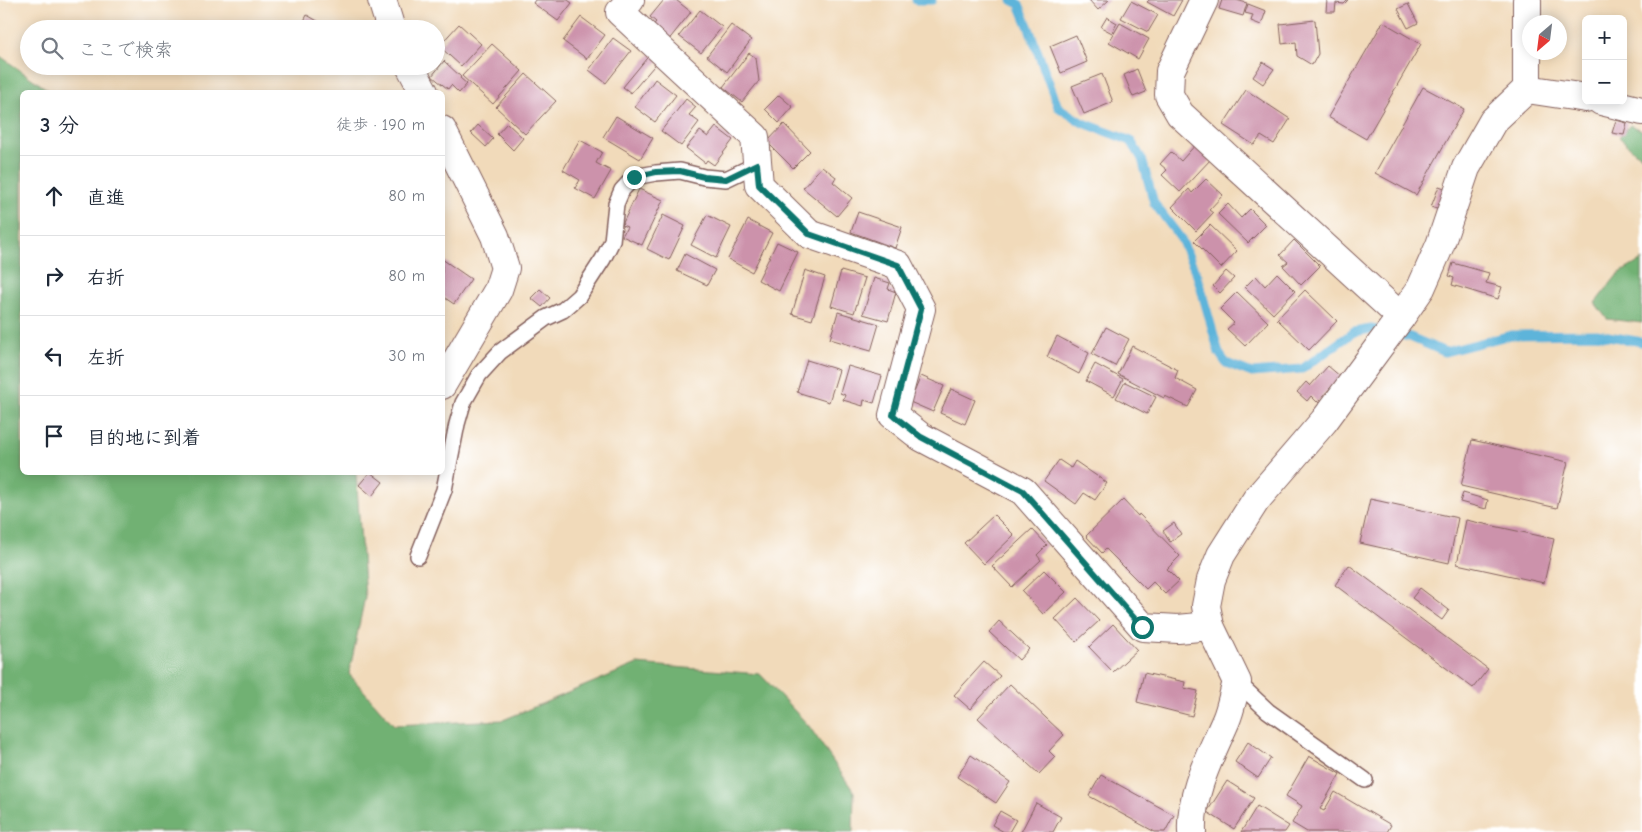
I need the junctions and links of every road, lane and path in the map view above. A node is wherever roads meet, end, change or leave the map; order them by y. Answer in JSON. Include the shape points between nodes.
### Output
{"nodes":[{"id":1,"x":382,"y":0,"type":"edge"},
{"id":2,"x":630,"y":0,"type":"edge"},
{"id":3,"x":1204,"y":0,"type":"edge"},
{"id":4,"x":1527,"y":0,"type":"edge"},
{"id":5,"x":388,"y":20,"type":"edge"},
{"id":6,"x":415,"y":75,"type":"edge"},
{"id":7,"x":1527,"y":89,"type":"junction"},
{"id":8,"x":423,"y":90,"type":"edge"},
{"id":9,"x":1582,"y":97,"type":"edge"},
{"id":10,"x":1617,"y":105,"type":"edge"},
{"id":11,"x":1642,"y":111,"type":"edge"},
{"id":12,"x":445,"y":136,"type":"edge"},
{"id":13,"x":757,"y":164,"type":"junction"},
{"id":14,"x":1401,"y":317,"type":"junction"},
{"id":15,"x":445,"y":380,"type":"edge"},
{"id":16,"x":418,"y":556,"type":"dead end"},
{"id":17,"x":1210,"y":626,"type":"junction"},
{"id":18,"x":1237,"y":682,"type":"junction"},
{"id":19,"x":1365,"y":780,"type":"dead end"},
{"id":20,"x":1192,"y":832,"type":"edge"}],
"edges":[{"from":1,"to":5,"type":"street"},
{"from":2,"to":13,"type":"street","via":[[620,12],[754,137]]},
{"from":3,"to":14,"type":"street","via":[[1170,70],[1169,95],[1180,114]]},
{"from":4,"to":7,"type":"street"},
{"from":6,"to":8,"type":"street"},
{"from":7,"to":9,"type":"street"},
{"from":7,"to":14,"type":"street","via":[[1493,121],[1466,168],[1440,245],[1421,288]]},
{"from":10,"to":11,"type":"street"},
{"from":12,"to":15,"type":"street","via":[[495,236],[504,268],[498,290]]},
{"from":13,"to":16,"type":"lane","via":[[726,179],[680,171],[656,172],[634,177],[622,190],[616,204],[612,241],[580,296],[500,352],[479,375],[463,404],[444,490]]},
{"from":13,"to":17,"type":"street","via":[[759,185],[809,234],[898,265],[921,309],[893,415],[921,437],[1023,491],[1142,627],[1178,629]]},
{"from":14,"to":17,"type":"street","via":[[1324,421],[1256,500],[1221,555],[1211,580],[1206,606]]},
{"from":17,"to":18,"type":"street"},
{"from":18,"to":19,"type":"lane","via":[[1268,712]]},
{"from":18,"to":20,"type":"street","via":[[1227,718],[1205,765],[1196,797]]}]}
